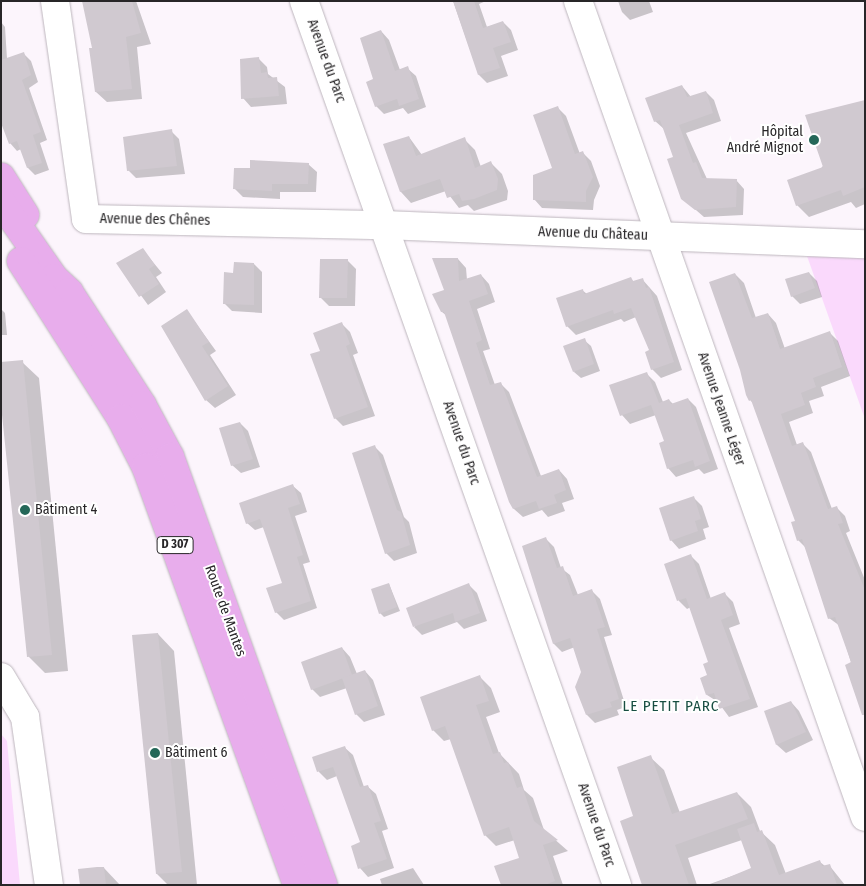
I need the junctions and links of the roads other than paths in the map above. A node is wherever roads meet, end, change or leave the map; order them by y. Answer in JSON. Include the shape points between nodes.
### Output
{"nodes":[{"id":1,"x":55,"y":1,"type":"edge"},
{"id":2,"x":304,"y":1,"type":"edge"},
{"id":3,"x":578,"y":1,"type":"edge"},
{"id":4,"x":1,"y":177,"type":"edge"},
{"id":5,"x":1,"y":202,"type":"edge"},
{"id":6,"x":384,"y":225,"type":"junction"},
{"id":7,"x":1,"y":230,"type":"edge"},
{"id":8,"x":661,"y":237,"type":"junction"},
{"id":9,"x":865,"y":244,"type":"edge"},
{"id":10,"x":69,"y":292,"type":"junction"},
{"id":11,"x":1,"y":677,"type":"edge"},
{"id":12,"x":865,"y":818,"type":"edge"},
{"id":13,"x":49,"y":885,"type":"edge"},
{"id":14,"x":297,"y":885,"type":"edge"},
{"id":15,"x":323,"y":885,"type":"edge"},
{"id":16,"x":617,"y":885,"type":"edge"}],
"edges":[{"from":1,"to":6,"type":"street","name":"Avenue des Chênes","via":[[86,219]]},
{"from":2,"to":6,"type":"street","name":"Avenue du Parc"},
{"from":3,"to":8,"type":"street","name":"Avenue Jeanne Léger"},
{"from":4,"to":10,"type":"main road","number":"D 307","via":[[62,272]]},
{"from":5,"to":10,"type":"main road","name":"Route de Mantes","number":"D 307","via":[[54,278]]},
{"from":6,"to":8,"type":"street","name":"Avenue du Château"},
{"from":6,"to":16,"type":"street","name":"Avenue du Parc"},
{"from":7,"to":14,"type":"main road","name":"Route de Mantes","number":"D 307","via":[[121,418],[146,467]]},
{"from":8,"to":9,"type":"street","name":"Avenue du Château"},
{"from":8,"to":12,"type":"street","name":"Avenue Jeanne Léger"},
{"from":10,"to":15,"type":"main road","name":"Route de Mantes","number":"D 307","via":[[142,405],[170,457]]},
{"from":11,"to":13,"type":"street","via":[[25,717]]}]}
